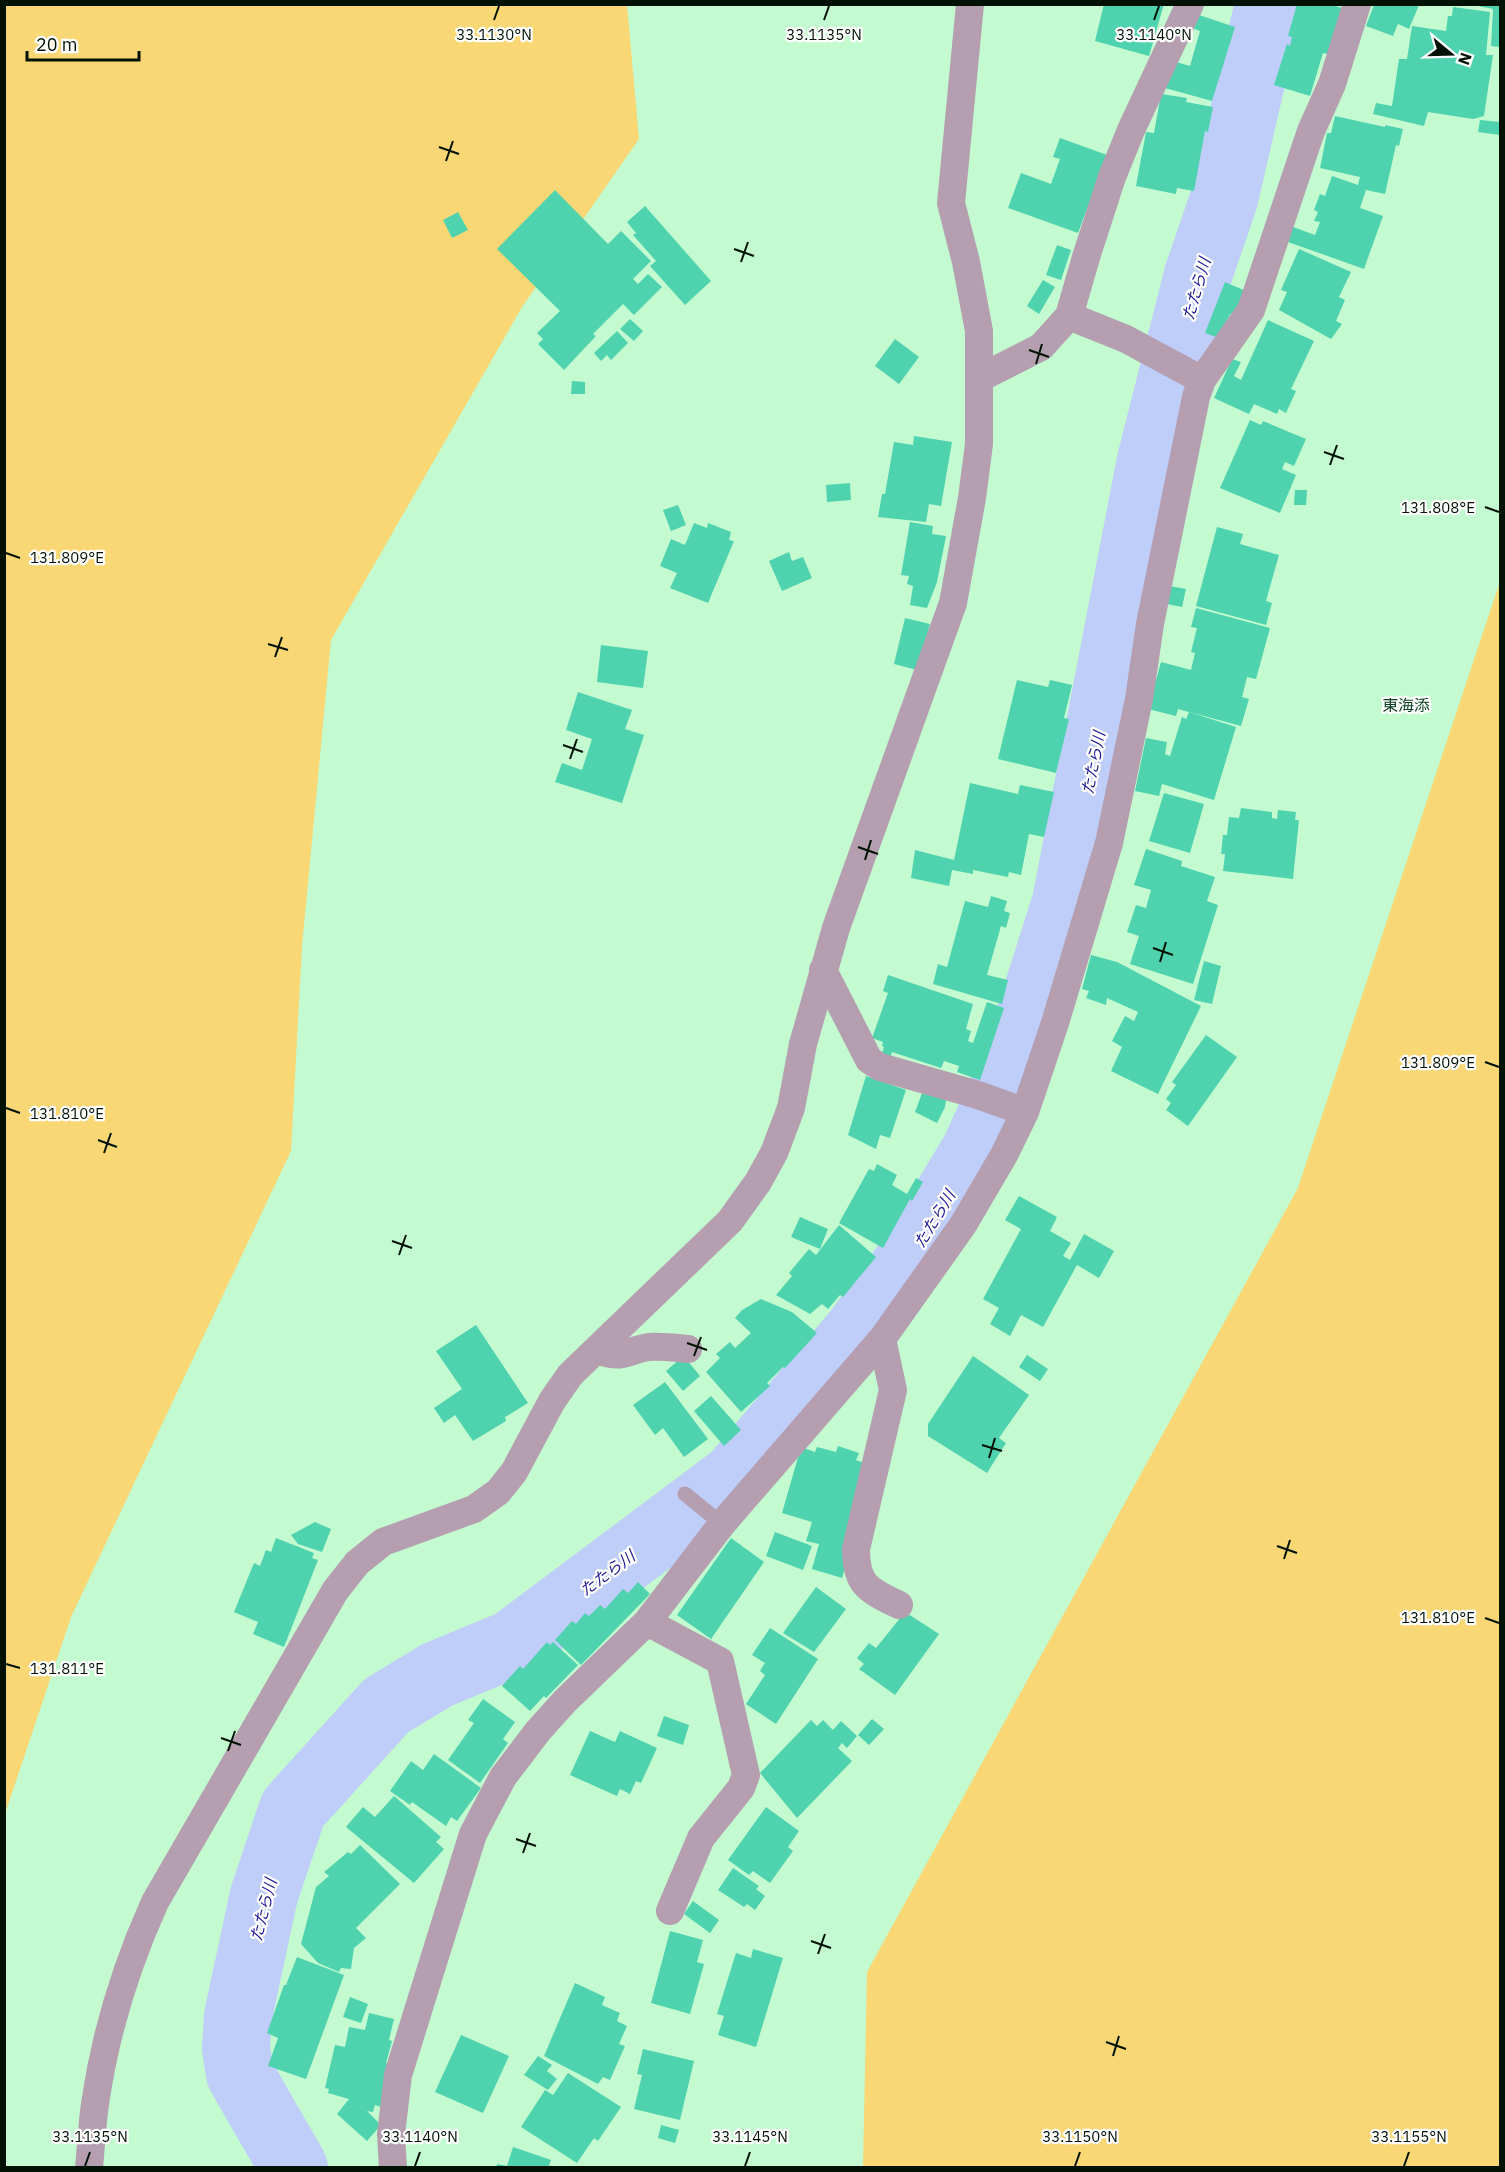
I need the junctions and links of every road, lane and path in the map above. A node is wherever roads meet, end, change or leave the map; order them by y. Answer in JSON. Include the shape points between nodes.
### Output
{"nodes":[{"id":1,"x":970,"y":4,"type":"edge"},
{"id":2,"x":1190,"y":4,"type":"edge"},
{"id":3,"x":1357,"y":4,"type":"edge"},
{"id":4,"x":1069,"y":316,"type":"junction"},
{"id":5,"x":980,"y":378,"type":"junction"},
{"id":6,"x":1198,"y":379,"type":"junction"},
{"id":7,"x":824,"y":970,"type":"junction"},
{"id":8,"x":1020,"y":1110,"type":"junction"},
{"id":9,"x":882,"y":1339,"type":"junction"},
{"id":10,"x":688,"y":1349,"type":"dead end"},
{"id":11,"x":597,"y":1350,"type":"junction"},
{"id":12,"x":685,"y":1494,"type":"dead end"},
{"id":13,"x":718,"y":1521,"type":"junction"},
{"id":14,"x":899,"y":1605,"type":"dead end"},
{"id":15,"x":647,"y":1622,"type":"junction"},
{"id":16,"x":670,"y":1911,"type":"dead end"},
{"id":17,"x":89,"y":2168,"type":"edge"},
{"id":18,"x":393,"y":2168,"type":"edge"}],
"edges":[{"from":1,"to":5,"type":"street","via":[[951,203],[979,332]]},
{"from":2,"to":4,"type":"street","via":[[1112,177]]},
{"from":3,"to":6,"type":"street","via":[[1251,310]]},
{"from":4,"to":5,"type":"street","via":[[1041,347]]},
{"from":4,"to":6,"type":"street","via":[[1126,339]]},
{"from":5,"to":7,"type":"street","via":[[980,444],[953,603]]},
{"from":6,"to":8,"type":"street","via":[[1109,843],[1055,1023]]},
{"from":7,"to":8,"type":"street","via":[[869,1060],[880,1067]]},
{"from":7,"to":11,"type":"street","via":[[803,1044],[791,1108],[758,1182],[730,1221]]},
{"from":8,"to":9,"type":"street","via":[[1004,1155],[975,1207]]},
{"from":9,"to":13,"type":"street"},
{"from":9,"to":14,"type":"street","via":[[893,1390],[856,1549],[856,1567],[862,1581],[875,1593]]},
{"from":10,"to":11,"type":"street","via":[[649,1347],[624,1356]]},
{"from":11,"to":17,"type":"street","via":[[570,1375],[514,1472],[498,1492],[474,1509],[383,1542],[357,1563],[335,1592],[155,1902],[135,1946],[107,2041],[95,2103]]},
{"from":12,"to":13,"type":"lane"},
{"from":13,"to":15,"type":"street"},
{"from":15,"to":16,"type":"street","via":[[720,1661],[746,1775],[741,1788],[701,1838]]},
{"from":15,"to":18,"type":"street","via":[[538,1731],[486,1806],[473,1834],[398,2075],[391,2134]]}]}
